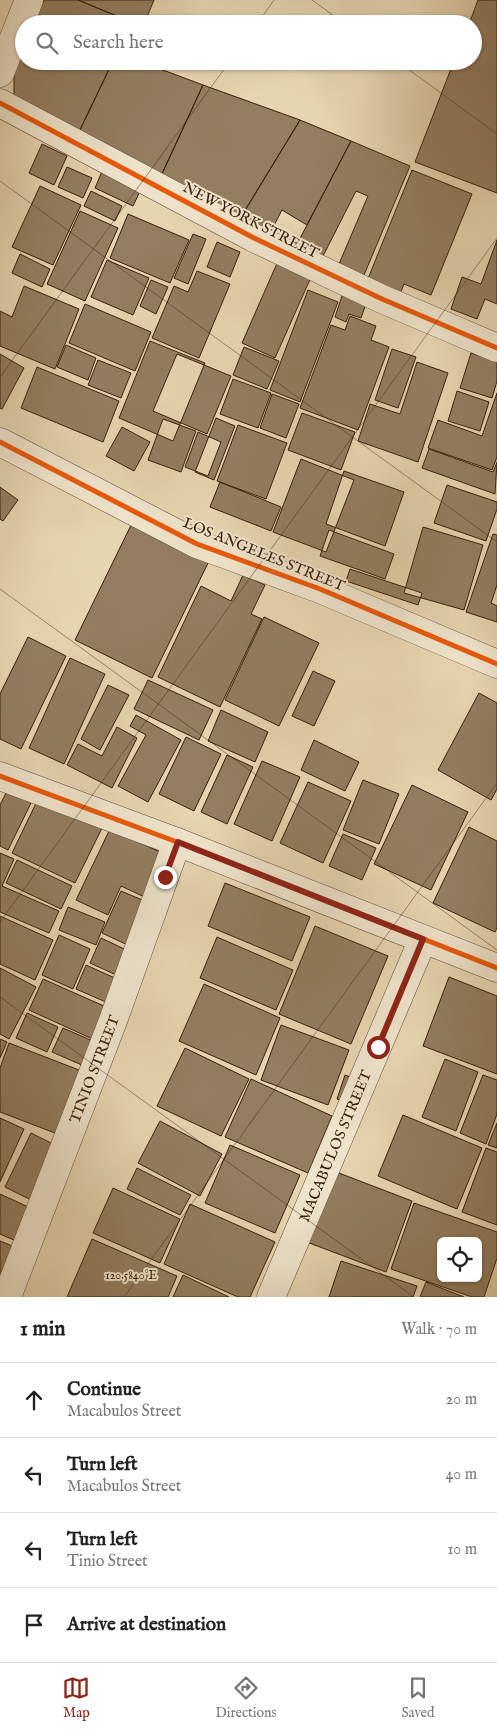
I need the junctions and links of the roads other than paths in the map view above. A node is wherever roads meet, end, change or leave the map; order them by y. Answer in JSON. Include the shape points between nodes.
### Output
{"nodes":[{"id":1,"x":29,"y":0,"type":"edge"},
{"id":2,"x":23,"y":15,"type":"edge"},
{"id":3,"x":15,"y":35,"type":"edge"},
{"id":4,"x":0,"y":73,"type":"edge"},
{"id":5,"x":0,"y":103,"type":"edge"},
{"id":6,"x":497,"y":348,"type":"edge"},
{"id":7,"x":0,"y":442,"type":"edge"},
{"id":8,"x":497,"y":664,"type":"edge"},
{"id":9,"x":0,"y":776,"type":"edge"},
{"id":10,"x":178,"y":842,"type":"junction"},
{"id":11,"x":423,"y":939,"type":"junction"},
{"id":12,"x":497,"y":968,"type":"edge"},
{"id":13,"x":7,"y":1297,"type":"edge"},
{"id":14,"x":271,"y":1297,"type":"edge"}],
"edges":[{"from":1,"to":2,"type":"street"},
{"from":3,"to":4,"type":"street"},
{"from":5,"to":6,"type":"street","name":"NEW YORK STREET","via":[[252,237],[382,299]]},
{"from":7,"to":8,"type":"street","name":"LOS ANGELES STREET","via":[[197,544],[320,589]]},
{"from":9,"to":10,"type":"street"},
{"from":10,"to":11,"type":"street"},
{"from":10,"to":13,"type":"street","name":"TINIO STREET"},
{"from":11,"to":12,"type":"street"},
{"from":11,"to":14,"type":"street","name":"MACABULOS STREET"}]}
